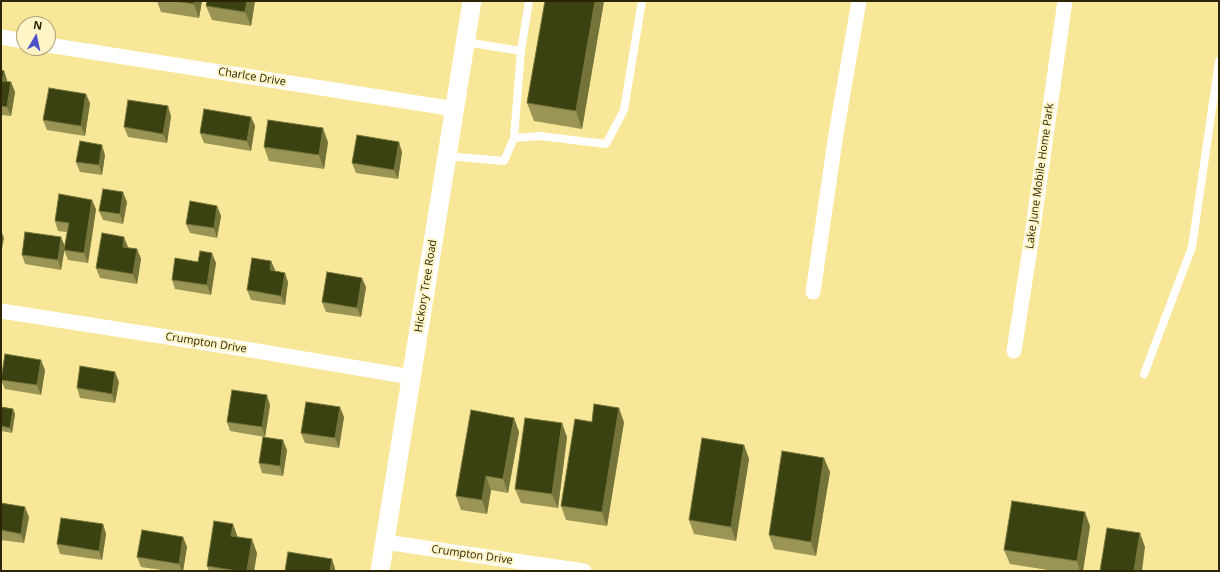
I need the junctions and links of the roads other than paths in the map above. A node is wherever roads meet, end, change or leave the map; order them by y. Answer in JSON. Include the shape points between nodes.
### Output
{"nodes":[{"id":1,"x":472,"y":1,"type":"edge"},
{"id":2,"x":529,"y":1,"type":"edge"},
{"id":3,"x":642,"y":1,"type":"edge"},
{"id":4,"x":859,"y":1,"type":"edge"},
{"id":5,"x":1065,"y":1,"type":"edge"},
{"id":6,"x":1,"y":37,"type":"edge"},
{"id":7,"x":16,"y":40,"type":"edge"},
{"id":8,"x":466,"y":42,"type":"junction"},
{"id":9,"x":56,"y":45,"type":"edge"},
{"id":10,"x":521,"y":51,"type":"junction"},
{"id":11,"x":1219,"y":61,"type":"edge"},
{"id":12,"x":455,"y":109,"type":"junction"},
{"id":13,"x":514,"y":138,"type":"junction"},
{"id":14,"x":447,"y":156,"type":"junction"},
{"id":15,"x":812,"y":292,"type":"dead end"},
{"id":16,"x":1,"y":311,"type":"edge"},
{"id":17,"x":1014,"y":351,"type":"dead end"},
{"id":18,"x":1144,"y":374,"type":"dead end"},
{"id":19,"x":411,"y":377,"type":"junction"},
{"id":20,"x":384,"y":542,"type":"junction"},
{"id":21,"x":380,"y":571,"type":"edge"},
{"id":22,"x":584,"y":571,"type":"edge"}],
"edges":[{"from":1,"to":8,"type":"street","name":"Hickory Tree Road"},
{"from":2,"to":10,"type":"lane"},
{"from":3,"to":13,"type":"lane","via":[[624,110],[606,144],[540,136]]},
{"from":4,"to":15,"type":"street"},
{"from":5,"to":17,"type":"street","name":"Lake June Mobile Home Park"},
{"from":6,"to":7,"type":"street"},
{"from":8,"to":10,"type":"lane"},
{"from":8,"to":12,"type":"street","name":"Hickory Tree Road"},
{"from":9,"to":12,"type":"street","name":"Charlce Drive"},
{"from":10,"to":13,"type":"lane"},
{"from":11,"to":18,"type":"lane","via":[[1192,247]]},
{"from":12,"to":14,"type":"street","name":"Hickory Tree Road"},
{"from":13,"to":14,"type":"lane","via":[[504,161]]},
{"from":14,"to":19,"type":"street","name":"Hickory Tree Road"},
{"from":16,"to":19,"type":"street","name":"Crumpton Drive"},
{"from":19,"to":20,"type":"street","name":"Hickory Tree Road"},
{"from":20,"to":21,"type":"street","name":"Hickory Tree Road"},
{"from":20,"to":22,"type":"street","name":"Crumpton Drive"}]}
